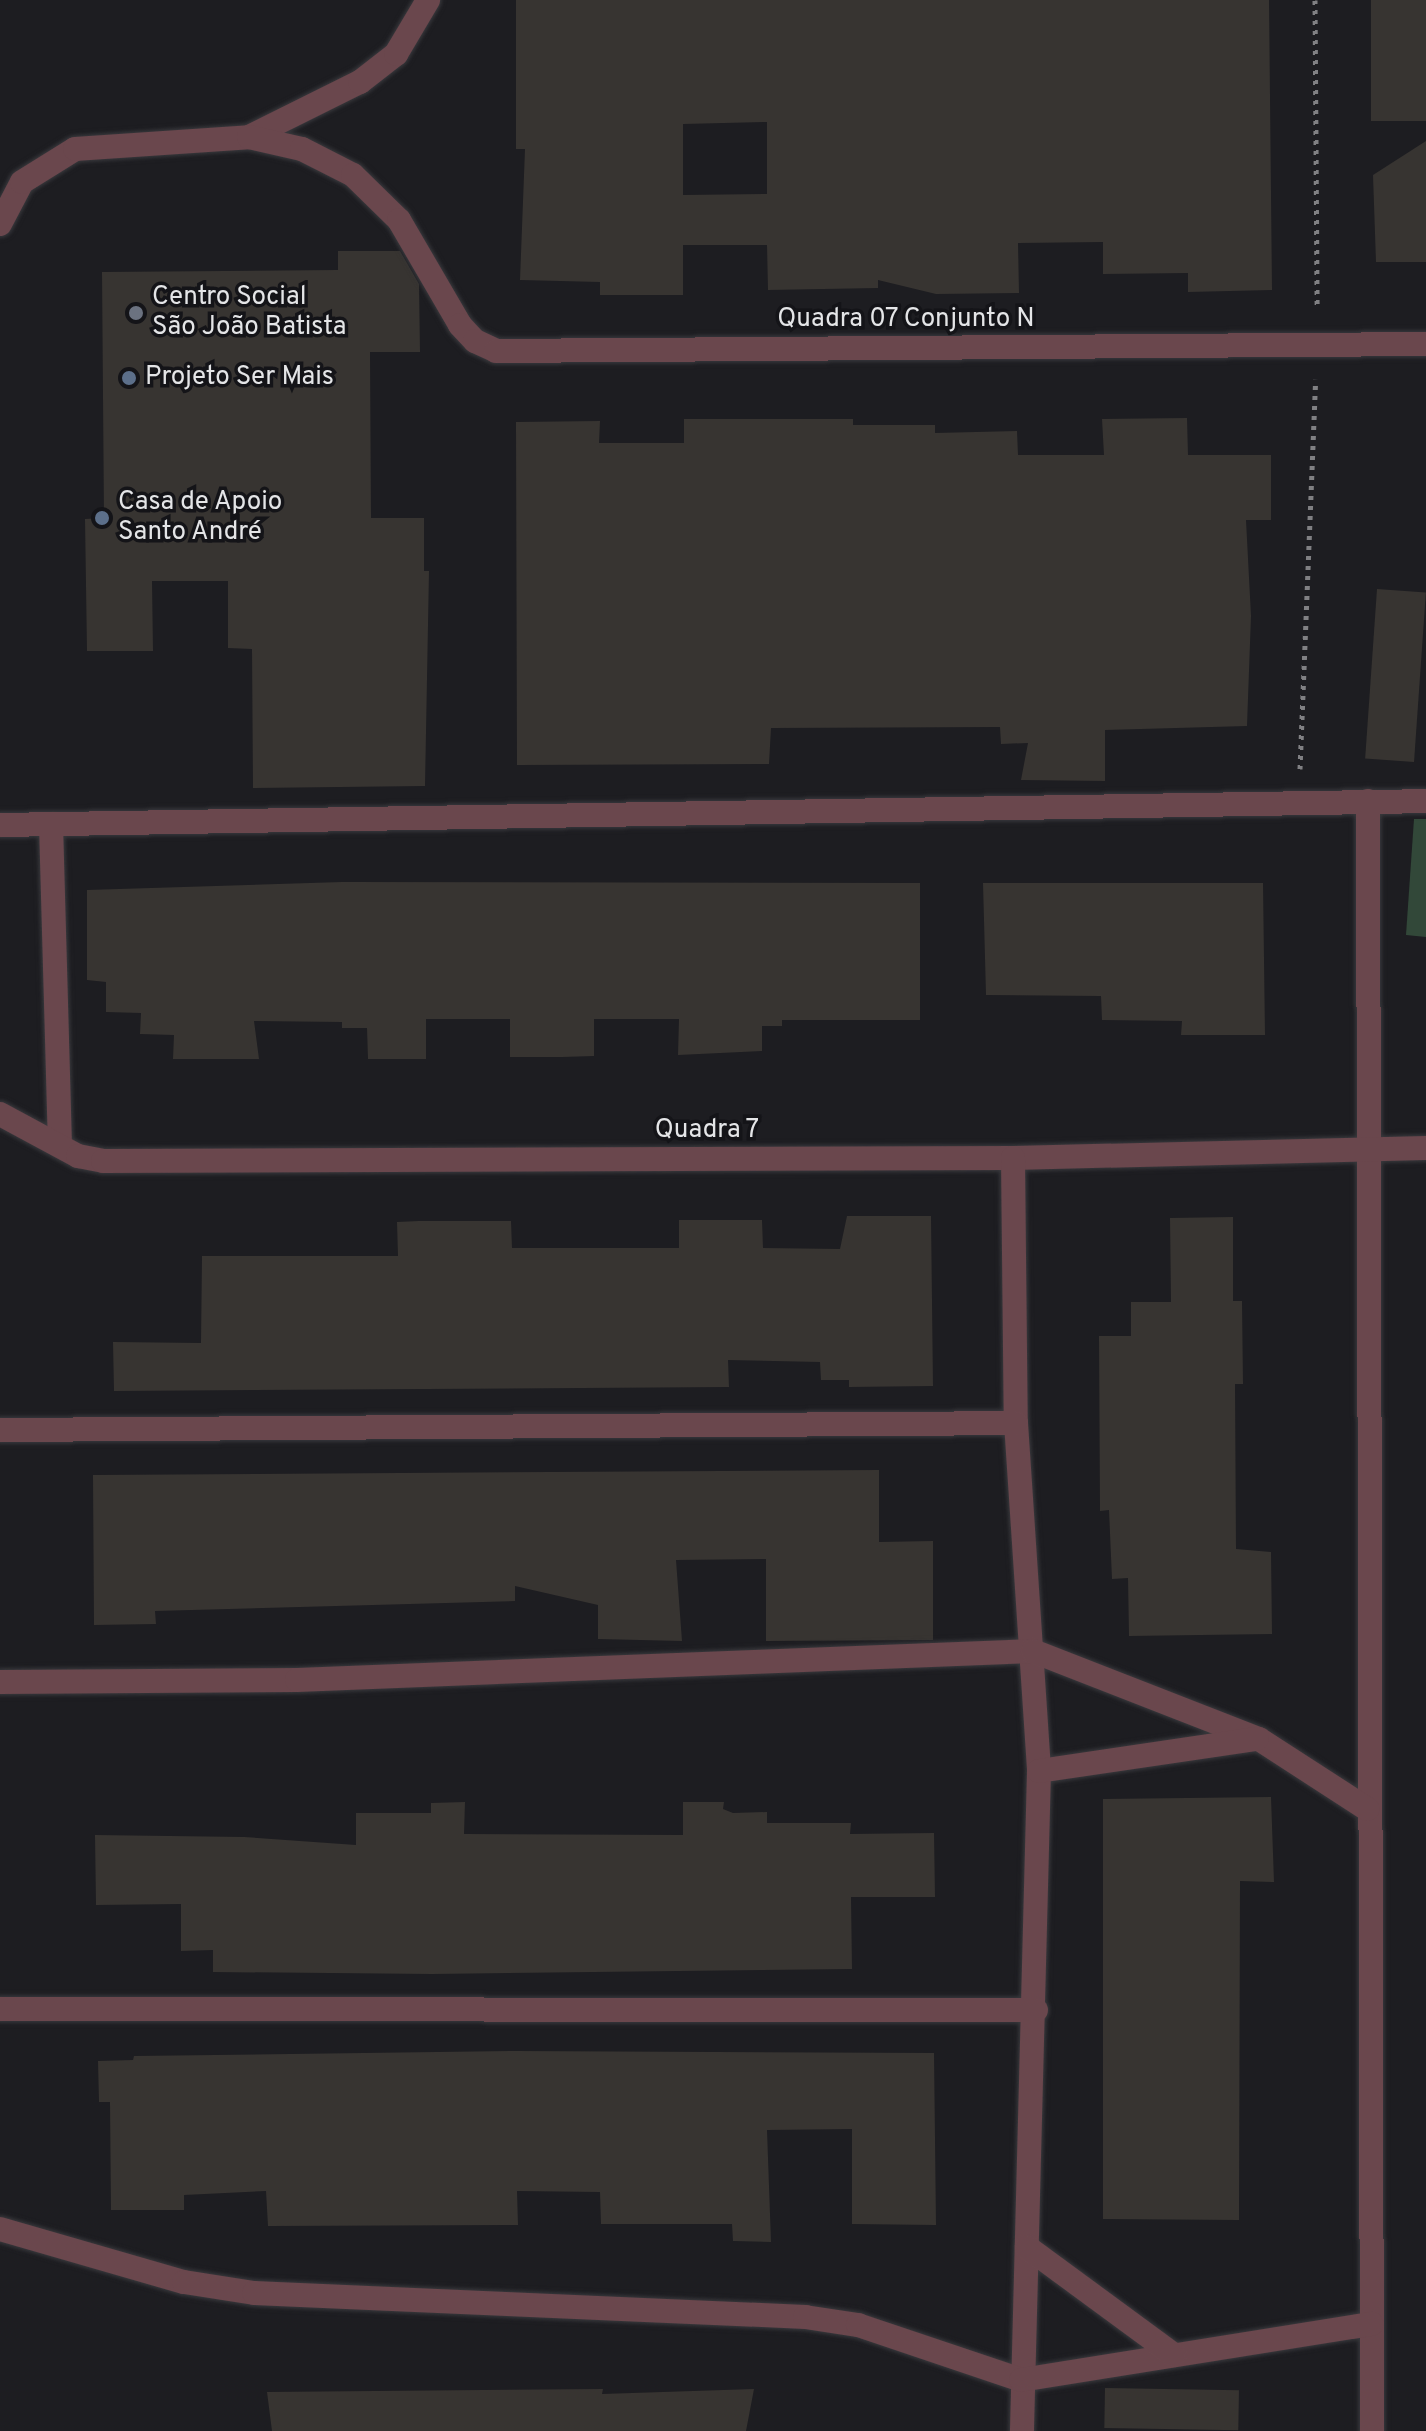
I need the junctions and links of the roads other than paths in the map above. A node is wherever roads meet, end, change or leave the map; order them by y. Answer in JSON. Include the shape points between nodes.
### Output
{"nodes":[{"id":1,"x":428,"y":0,"type":"edge"},
{"id":2,"x":249,"y":137,"type":"junction"},
{"id":3,"x":0,"y":224,"type":"edge"},
{"id":4,"x":1426,"y":344,"type":"edge"},
{"id":5,"x":1368,"y":801,"type":"junction"},
{"id":6,"x":1426,"y":801,"type":"edge"},
{"id":7,"x":51,"y":824,"type":"junction"},
{"id":8,"x":0,"y":825,"type":"edge"},
{"id":9,"x":0,"y":1114,"type":"edge"},
{"id":10,"x":60,"y":1144,"type":"junction"},
{"id":11,"x":1426,"y":1148,"type":"edge"},
{"id":12,"x":1367,"y":1149,"type":"junction"},
{"id":13,"x":1013,"y":1158,"type":"junction"},
{"id":14,"x":1016,"y":1423,"type":"junction"},
{"id":15,"x":0,"y":1430,"type":"edge"},
{"id":16,"x":1033,"y":1651,"type":"junction"},
{"id":17,"x":0,"y":1682,"type":"edge"},
{"id":18,"x":1259,"y":1739,"type":"junction"},
{"id":19,"x":1039,"y":1771,"type":"junction"},
{"id":20,"x":1367,"y":1809,"type":"junction"},
{"id":21,"x":0,"y":2009,"type":"edge"},
{"id":22,"x":1036,"y":2010,"type":"junction"},
{"id":23,"x":0,"y":2229,"type":"edge"},
{"id":24,"x":1027,"y":2247,"type":"junction"},
{"id":25,"x":1372,"y":2324,"type":"junction"},
{"id":26,"x":1174,"y":2355,"type":"junction"},
{"id":27,"x":1021,"y":2380,"type":"junction"},
{"id":28,"x":1022,"y":2431,"type":"edge"},
{"id":29,"x":1372,"y":2431,"type":"edge"}],
"edges":[{"from":1,"to":2,"type":"street","via":[[396,54],[360,82]]},
{"from":2,"to":3,"type":"street","via":[[75,149],[22,182]]},
{"from":2,"to":4,"type":"street","name":"Quadra 07 Conjunto N","via":[[302,149],[353,175],[399,220],[460,325],[475,341],[496,351]]},
{"from":5,"to":6,"type":"street"},
{"from":5,"to":7,"type":"street"},
{"from":5,"to":12,"type":"street"},
{"from":7,"to":8,"type":"street"},
{"from":7,"to":10,"type":"street"},
{"from":9,"to":10,"type":"street","name":"Quadra 7"},
{"from":10,"to":13,"type":"street","name":"Quadra 7","via":[[78,1156],[103,1161]]},
{"from":11,"to":12,"type":"street","name":"Quadra 7"},
{"from":12,"to":13,"type":"street","name":"Quadra 7"},
{"from":12,"to":20,"type":"street"},
{"from":13,"to":14,"type":"street"},
{"from":14,"to":15,"type":"street"},
{"from":14,"to":16,"type":"street"},
{"from":16,"to":17,"type":"street","via":[[297,1680]]},
{"from":16,"to":18,"type":"street"},
{"from":16,"to":19,"type":"street"},
{"from":18,"to":19,"type":"street"},
{"from":18,"to":20,"type":"street"},
{"from":19,"to":22,"type":"street"},
{"from":20,"to":25,"type":"street"},
{"from":21,"to":22,"type":"street"},
{"from":22,"to":24,"type":"street"},
{"from":23,"to":27,"type":"street","via":[[184,2282],[254,2293],[805,2317],[858,2325]]},
{"from":24,"to":26,"type":"street"},
{"from":24,"to":27,"type":"street"},
{"from":25,"to":26,"type":"street"},
{"from":25,"to":29,"type":"street"},
{"from":26,"to":27,"type":"street"},
{"from":27,"to":28,"type":"street"}]}
